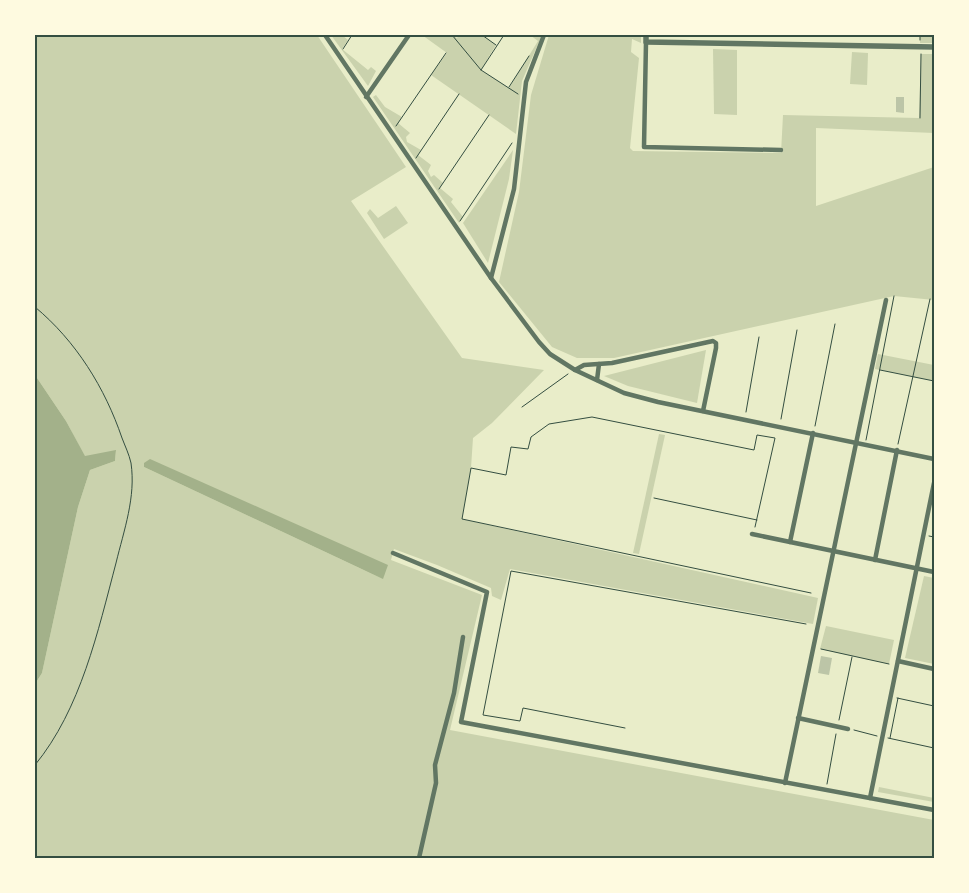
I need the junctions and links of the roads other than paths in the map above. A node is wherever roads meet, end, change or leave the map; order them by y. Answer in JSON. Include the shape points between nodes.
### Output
{"nodes":[{"id":1,"x":325,"y":35,"type":"edge"},
{"id":2,"x":409,"y":35,"type":"edge"},
{"id":3,"x":544,"y":35,"type":"edge"},
{"id":4,"x":646,"y":35,"type":"edge"},
{"id":5,"x":646,"y":42,"type":"junction"},
{"id":6,"x":934,"y":47,"type":"edge"},
{"id":7,"x":366,"y":97,"type":"junction"},
{"id":8,"x":782,"y":150,"type":"dead end"},
{"id":9,"x":491,"y":278,"type":"junction"},
{"id":10,"x":886,"y":300,"type":"dead end"},
{"id":11,"x":599,"y":364,"type":"junction"},
{"id":12,"x":575,"y":370,"type":"junction"},
{"id":13,"x":597,"y":380,"type":"junction"},
{"id":14,"x":703,"y":411,"type":"junction"},
{"id":15,"x":813,"y":433,"type":"junction"},
{"id":16,"x":856,"y":442,"type":"junction"},
{"id":17,"x":897,"y":448,"type":"junction"},
{"id":18,"x":934,"y":459,"type":"edge"},
{"id":19,"x":934,"y":484,"type":"edge"},
{"id":20,"x":933,"y":498,"type":"edge"},
{"id":21,"x":752,"y":534,"type":"road end"},
{"id":22,"x":790,"y":542,"type":"junction"},
{"id":23,"x":833,"y":552,"type":"junction"},
{"id":24,"x":393,"y":553,"type":"dead end"},
{"id":25,"x":876,"y":560,"type":"junction"},
{"id":26,"x":917,"y":568,"type":"junction"},
{"id":27,"x":934,"y":572,"type":"edge"},
{"id":28,"x":463,"y":637,"type":"dead end"},
{"id":29,"x":898,"y":661,"type":"junction"},
{"id":30,"x":934,"y":669,"type":"edge"},
{"id":31,"x":798,"y":718,"type":"junction"},
{"id":32,"x":848,"y":729,"type":"road end"},
{"id":33,"x":785,"y":782,"type":"junction"},
{"id":34,"x":870,"y":798,"type":"junction"},
{"id":35,"x":934,"y":810,"type":"edge"},
{"id":36,"x":419,"y":858,"type":"edge"}],
"edges":[{"from":1,"to":7,"type":"street"},
{"from":2,"to":7,"type":"street"},
{"from":3,"to":9,"type":"street","via":[[526,82],[514,189]]},
{"from":4,"to":5,"type":"street"},
{"from":5,"to":6,"type":"street"},
{"from":5,"to":8,"type":"street","via":[[644,147]]},
{"from":7,"to":9,"type":"street"},
{"from":9,"to":12,"type":"street","via":[[539,342],[550,354]]},
{"from":10,"to":16,"type":"street"},
{"from":11,"to":12,"type":"street","via":[[584,365]]},
{"from":11,"to":13,"type":"street"},
{"from":11,"to":14,"type":"street","via":[[707,342],[716,343]]},
{"from":12,"to":13,"type":"street"},
{"from":13,"to":14,"type":"street","via":[[624,393]]},
{"from":14,"to":15,"type":"street"},
{"from":15,"to":16,"type":"street"},
{"from":15,"to":22,"type":"street"},
{"from":16,"to":17,"type":"street"},
{"from":16,"to":23,"type":"street"},
{"from":17,"to":18,"type":"street"},
{"from":17,"to":25,"type":"street"},
{"from":19,"to":20,"type":"street"},
{"from":20,"to":26,"type":"street"},
{"from":21,"to":22,"type":"street"},
{"from":22,"to":23,"type":"street"},
{"from":23,"to":25,"type":"street"},
{"from":23,"to":31,"type":"street"},
{"from":24,"to":33,"type":"street","via":[[487,592],[461,722]]},
{"from":25,"to":26,"type":"street"},
{"from":26,"to":27,"type":"street"},
{"from":26,"to":29,"type":"street"},
{"from":28,"to":36,"type":"street"},
{"from":29,"to":30,"type":"street"},
{"from":29,"to":34,"type":"street"},
{"from":31,"to":32,"type":"street"},
{"from":31,"to":33,"type":"street"},
{"from":33,"to":34,"type":"street"},
{"from":34,"to":35,"type":"street"}]}
